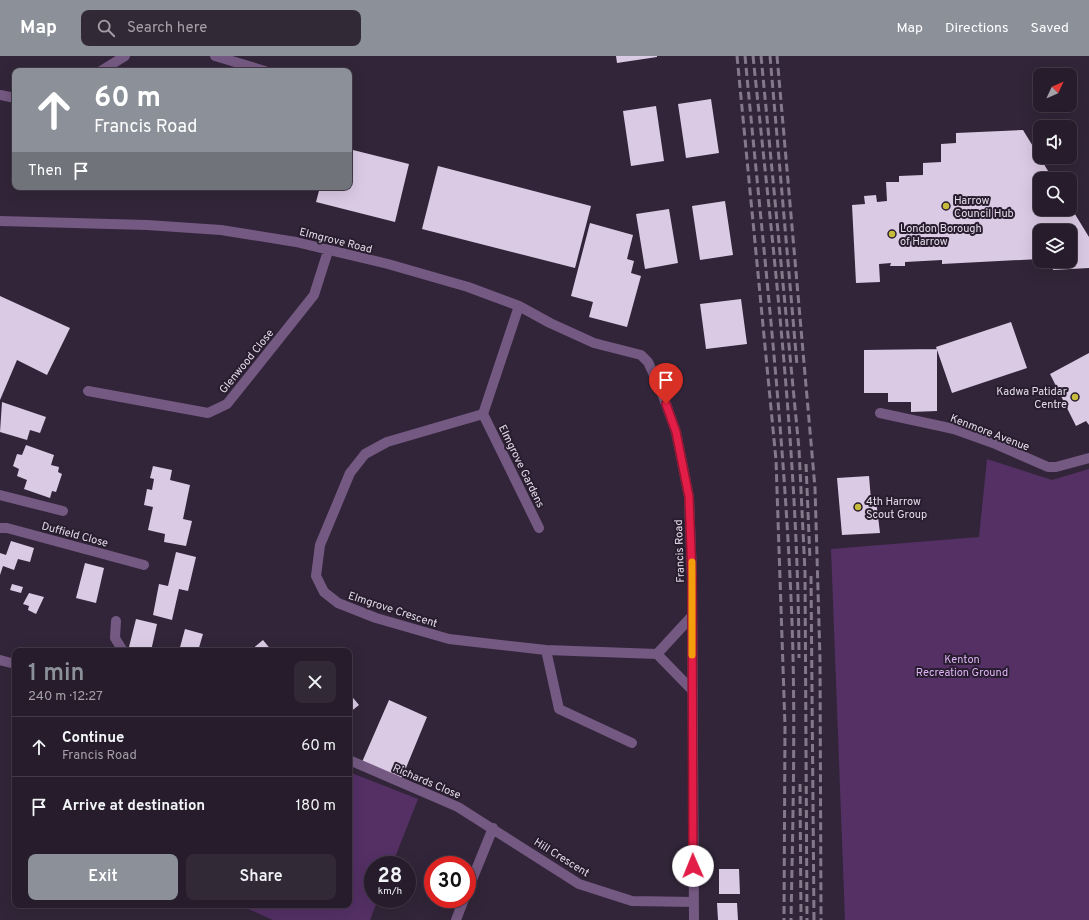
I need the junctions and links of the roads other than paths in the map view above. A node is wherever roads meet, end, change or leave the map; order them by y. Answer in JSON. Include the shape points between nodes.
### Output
{"nodes":[{"id":1,"x":125,"y":56,"type":"edge"},
{"id":2,"x":215,"y":56,"type":"edge"},
{"id":3,"x":106,"y":68,"type":"edge"},
{"id":4,"x":255,"y":68,"type":"edge"},
{"id":5,"x":0,"y":95,"type":"edge"},
{"id":6,"x":12,"y":97,"type":"edge"},
{"id":7,"x":0,"y":221,"type":"edge"},
{"id":8,"x":328,"y":251,"type":"junction"},
{"id":9,"x":519,"y":306,"type":"junction"},
{"id":10,"x":648,"y":362,"type":"joint"},
{"id":11,"x":88,"y":391,"type":"dead end"},
{"id":12,"x":880,"y":413,"type":"dead end"},
{"id":13,"x":483,"y":414,"type":"junction"},
{"id":14,"x":1089,"y":458,"type":"edge"},
{"id":15,"x":0,"y":494,"type":"edge"},
{"id":16,"x":64,"y":511,"type":"dead end"},
{"id":17,"x":0,"y":528,"type":"edge"},
{"id":18,"x":539,"y":528,"type":"dead end"},
{"id":19,"x":144,"y":565,"type":"dead end"},
{"id":20,"x":692,"y":616,"type":"junction"},
{"id":21,"x":116,"y":621,"type":"dead end"},
{"id":22,"x":121,"y":648,"type":"edge"},
{"id":23,"x":546,"y":650,"type":"junction"},
{"id":24,"x":657,"y":654,"type":"junction"},
{"id":25,"x":0,"y":660,"type":"edge"},
{"id":26,"x":12,"y":663,"type":"edge"},
{"id":27,"x":693,"y":691,"type":"junction"},
{"id":28,"x":632,"y":743,"type":"dead end"},
{"id":29,"x":352,"y":761,"type":"edge"},
{"id":30,"x":493,"y":828,"type":"junction"},
{"id":31,"x":476,"y":870,"type":"edge"},
{"id":32,"x":694,"y":902,"type":"junction"},
{"id":33,"x":461,"y":908,"type":"edge"},
{"id":34,"x":456,"y":920,"type":"edge"},
{"id":35,"x":694,"y":920,"type":"edge"}],
"edges":[{"from":1,"to":3,"type":"street"},
{"from":2,"to":4,"type":"street"},
{"from":5,"to":6,"type":"street"},
{"from":7,"to":8,"type":"street","name":"Elmgrove Road","via":[[221,230],[296,242]]},
{"from":8,"to":9,"type":"street","name":"Elmgrove Road","via":[[388,264],[468,287]]},
{"from":8,"to":11,"type":"street","name":"Glenwood Close","via":[[314,295],[227,404],[208,413]]},
{"from":9,"to":10,"type":"street","name":"Elmgrove Road","via":[[594,344],[640,356]]},
{"from":9,"to":13,"type":"street"},
{"from":10,"to":20,"type":"street","name":"Francis Road","via":[[676,432],[689,497]]},
{"from":12,"to":14,"type":"street","name":"Kenmore Avenue","via":[[954,429],[1048,467],[1056,468]]},
{"from":13,"to":18,"type":"street","name":"Elmgrove Gardens"},
{"from":13,"to":23,"type":"street","name":"Elmgrove Crescent","via":[[387,442],[365,454],[350,473],[320,545],[316,576],[324,592],[338,603],[376,618],[449,639]]},
{"from":15,"to":16,"type":"street"},
{"from":17,"to":19,"type":"street","name":"Duffield Close"},
{"from":20,"to":24,"type":"street"},
{"from":20,"to":27,"type":"street","name":"Francis Road"},
{"from":21,"to":22,"type":"street","via":[[115,638]]},
{"from":23,"to":24,"type":"street","name":"Elmgrove Crescent"},
{"from":23,"to":28,"type":"street","via":[[559,709]]},
{"from":24,"to":27,"type":"street"},
{"from":25,"to":26,"type":"street"},
{"from":27,"to":32,"type":"street","name":"Francis Road"},
{"from":29,"to":30,"type":"street","name":"Richards Close","via":[[458,807]]},
{"from":30,"to":31,"type":"street"},
{"from":30,"to":32,"type":"street","name":"Hill Crescent","via":[[579,884],[632,901]]},
{"from":32,"to":35,"type":"street","name":"Francis Road"},
{"from":33,"to":34,"type":"street"}]}
